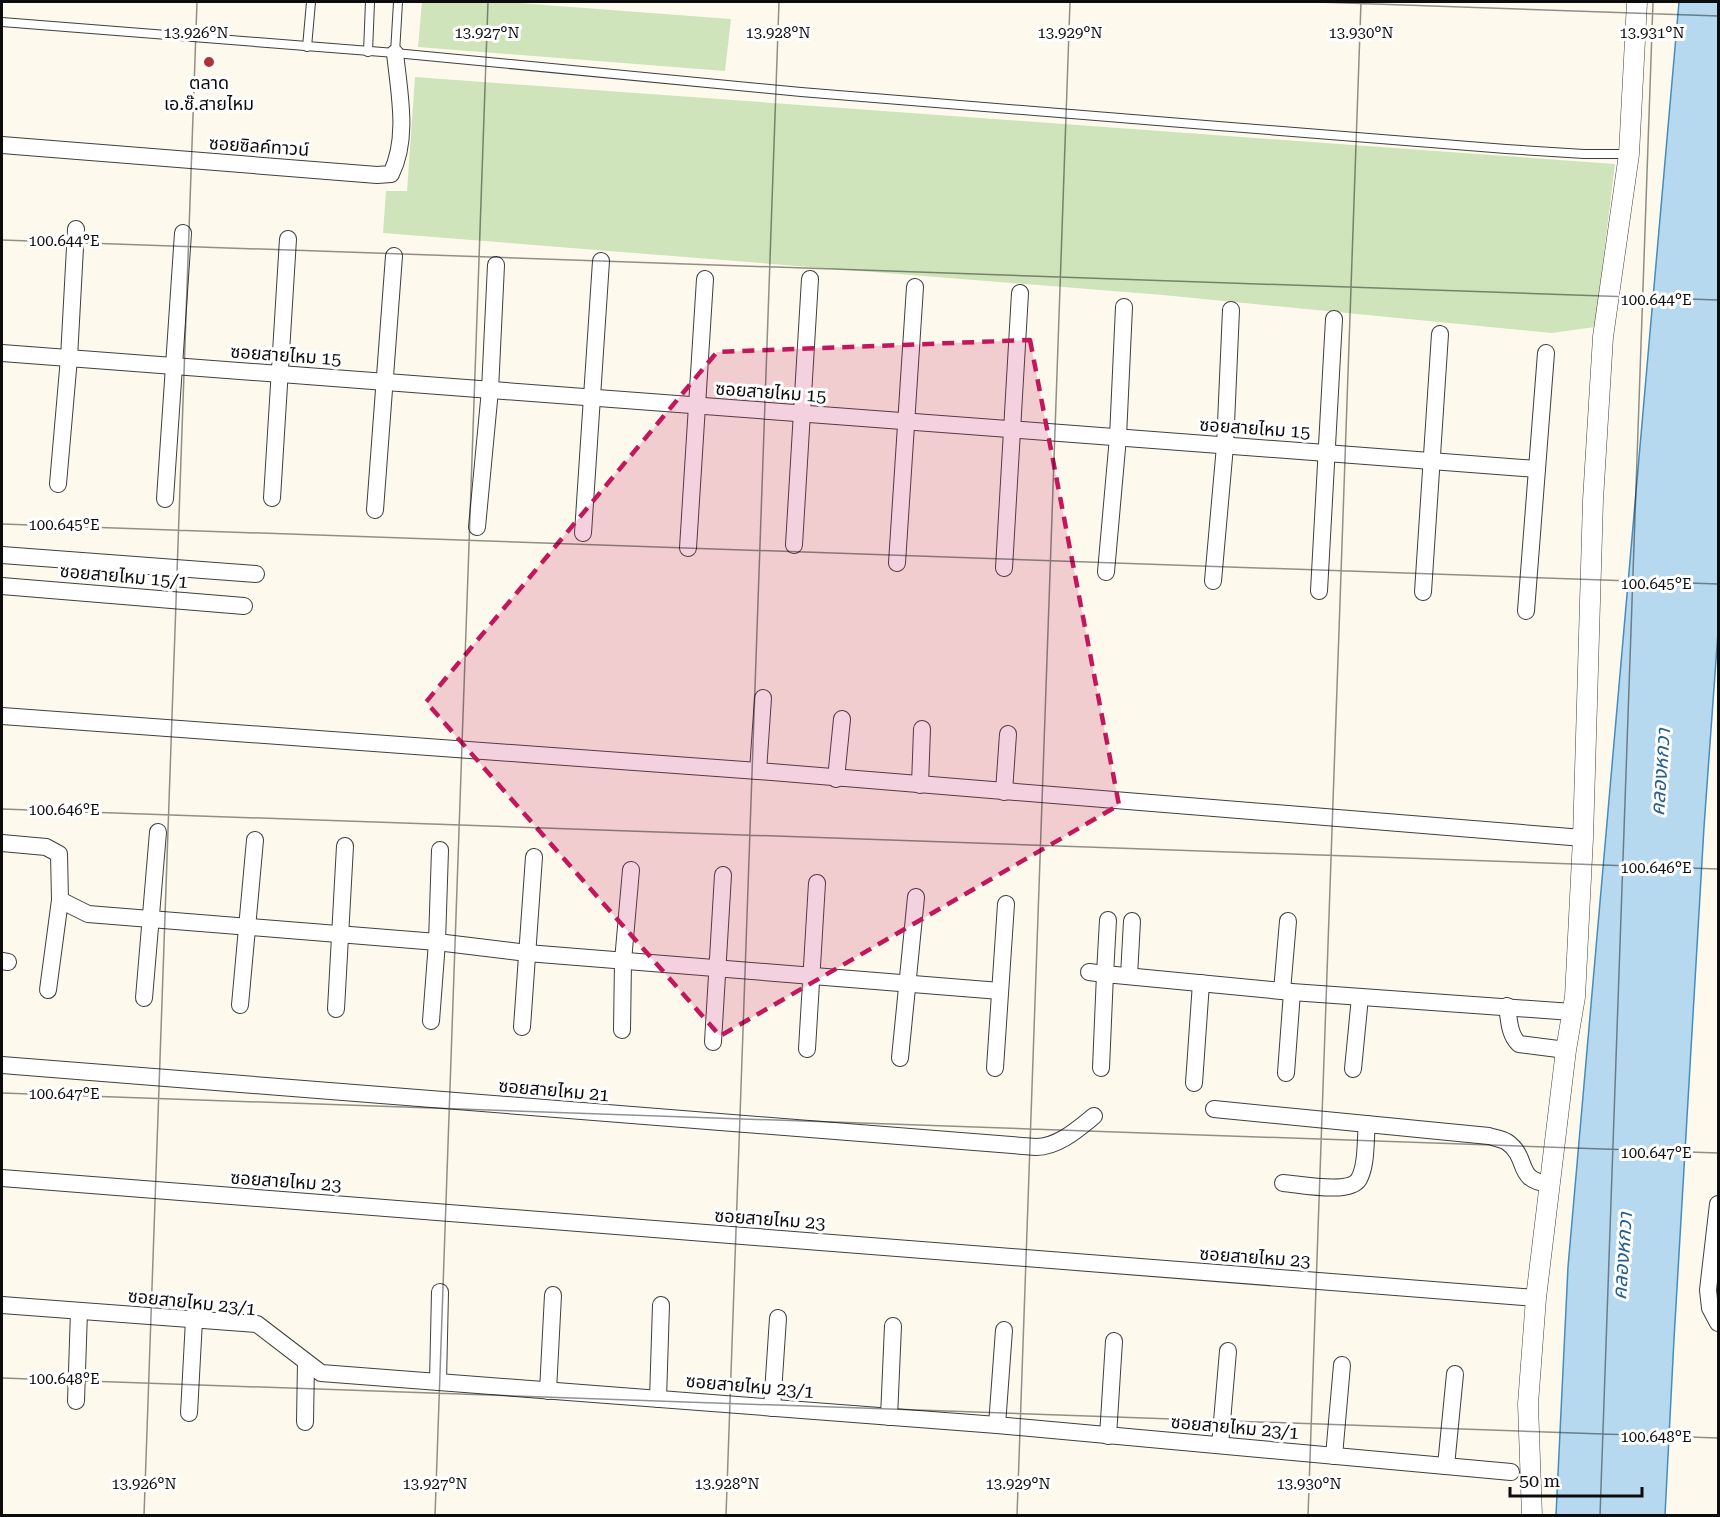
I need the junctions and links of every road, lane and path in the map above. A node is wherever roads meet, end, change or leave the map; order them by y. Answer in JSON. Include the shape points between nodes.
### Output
{"nodes":[{"id":1,"x":311,"y":2,"type":"edge"},
{"id":2,"x":370,"y":2,"type":"edge"},
{"id":3,"x":398,"y":2,"type":"edge"},
{"id":4,"x":1637,"y":2,"type":"edge"},
{"id":5,"x":2,"y":22,"type":"edge"},
{"id":6,"x":307,"y":47,"type":"junction"},
{"id":7,"x":368,"y":52,"type":"junction"},
{"id":8,"x":395,"y":54,"type":"junction"},
{"id":9,"x":2,"y":146,"type":"edge"},
{"id":10,"x":1629,"y":154,"type":"junction"},
{"id":11,"x":76,"y":229,"type":"dead end"},
{"id":12,"x":183,"y":233,"type":"dead end"},
{"id":13,"x":288,"y":239,"type":"dead end"},
{"id":14,"x":394,"y":256,"type":"dead end"},
{"id":15,"x":601,"y":261,"type":"dead end"},
{"id":16,"x":496,"y":265,"type":"dead end"},
{"id":17,"x":705,"y":279,"type":"dead end"},
{"id":18,"x":810,"y":279,"type":"dead end"},
{"id":19,"x":915,"y":287,"type":"dead end"},
{"id":20,"x":1020,"y":293,"type":"dead end"},
{"id":21,"x":1124,"y":307,"type":"dead end"},
{"id":22,"x":1231,"y":310,"type":"dead end"},
{"id":23,"x":1334,"y":319,"type":"dead end"},
{"id":24,"x":1440,"y":334,"type":"dead end"},
{"id":25,"x":2,"y":352,"type":"edge"},
{"id":26,"x":1546,"y":353,"type":"dead end"},
{"id":27,"x":69,"y":358,"type":"junction"},
{"id":28,"x":174,"y":366,"type":"junction"},
{"id":29,"x":280,"y":374,"type":"junction"},
{"id":30,"x":386,"y":382,"type":"junction"},
{"id":31,"x":490,"y":390,"type":"junction"},
{"id":32,"x":593,"y":398,"type":"junction"},
{"id":33,"x":696,"y":405,"type":"junction"},
{"id":34,"x":802,"y":414,"type":"junction"},
{"id":35,"x":907,"y":422,"type":"junction"},
{"id":36,"x":1012,"y":429,"type":"junction"},
{"id":37,"x":1118,"y":437,"type":"junction"},
{"id":38,"x":1225,"y":446,"type":"junction"},
{"id":39,"x":1328,"y":454,"type":"junction"},
{"id":40,"x":1432,"y":461,"type":"junction"},
{"id":41,"x":1537,"y":469,"type":"junction"},
{"id":42,"x":58,"y":484,"type":"dead end"},
{"id":43,"x":272,"y":498,"type":"dead end"},
{"id":44,"x":165,"y":499,"type":"dead end"},
{"id":45,"x":375,"y":510,"type":"dead end"},
{"id":46,"x":477,"y":527,"type":"dead end"},
{"id":47,"x":583,"y":533,"type":"dead end"},
{"id":48,"x":794,"y":545,"type":"dead end"},
{"id":49,"x":688,"y":548,"type":"dead end"},
{"id":50,"x":2,"y":555,"type":"edge"},
{"id":51,"x":897,"y":563,"type":"dead end"},
{"id":52,"x":1004,"y":568,"type":"dead end"},
{"id":53,"x":1106,"y":572,"type":"dead end"},
{"id":54,"x":256,"y":574,"type":"dead end"},
{"id":55,"x":1213,"y":581,"type":"dead end"},
{"id":56,"x":2,"y":586,"type":"edge"},
{"id":57,"x":1319,"y":591,"type":"dead end"},
{"id":58,"x":1423,"y":592,"type":"dead end"},
{"id":59,"x":244,"y":606,"type":"dead end"},
{"id":60,"x":1526,"y":611,"type":"dead end"},
{"id":61,"x":763,"y":698,"type":"dead end"},
{"id":62,"x":2,"y":716,"type":"edge"},
{"id":63,"x":842,"y":719,"type":"dead end"},
{"id":64,"x":922,"y":729,"type":"dead end"},
{"id":65,"x":1008,"y":734,"type":"dead end"},
{"id":66,"x":758,"y":771,"type":"junction"},
{"id":67,"x":836,"y":779,"type":"junction"},
{"id":68,"x":920,"y":785,"type":"junction"},
{"id":69,"x":1004,"y":792,"type":"junction"},
{"id":70,"x":158,"y":832,"type":"dead end"},
{"id":71,"x":1583,"y":838,"type":"junction"},
{"id":72,"x":255,"y":840,"type":"dead end"},
{"id":73,"x":2,"y":843,"type":"edge"},
{"id":74,"x":345,"y":846,"type":"dead end"},
{"id":75,"x":440,"y":850,"type":"dead end"},
{"id":76,"x":534,"y":857,"type":"dead end"},
{"id":77,"x":631,"y":870,"type":"dead end"},
{"id":78,"x":723,"y":875,"type":"dead end"},
{"id":79,"x":818,"y":883,"type":"dead end"},
{"id":80,"x":916,"y":897,"type":"dead end"},
{"id":81,"x":60,"y":900,"type":"junction"},
{"id":82,"x":1006,"y":904,"type":"dead end"},
{"id":83,"x":150,"y":919,"type":"junction"},
{"id":84,"x":1108,"y":920,"type":"dead end"},
{"id":85,"x":1132,"y":921,"type":"dead end"},
{"id":86,"x":1288,"y":921,"type":"dead end"},
{"id":87,"x":246,"y":926,"type":"junction"},
{"id":88,"x":341,"y":934,"type":"junction"},
{"id":89,"x":437,"y":942,"type":"junction"},
{"id":90,"x":527,"y":954,"type":"junction"},
{"id":91,"x":623,"y":961,"type":"junction"},
{"id":92,"x":717,"y":969,"type":"junction"},
{"id":93,"x":1097,"y":973,"type":"junction"},
{"id":94,"x":810,"y":976,"type":"junction"},
{"id":95,"x":1129,"y":976,"type":"junction"},
{"id":96,"x":1201,"y":983,"type":"junction"},
{"id":97,"x":906,"y":984,"type":"junction"},
{"id":98,"x":48,"y":990,"type":"dead end"},
{"id":99,"x":1000,"y":991,"type":"junction"},
{"id":100,"x":1287,"y":992,"type":"junction"},
{"id":101,"x":1360,"y":997,"type":"junction"},
{"id":102,"x":144,"y":998,"type":"dead end"},
{"id":103,"x":240,"y":1005,"type":"dead end"},
{"id":104,"x":1507,"y":1006,"type":"junction"},
{"id":105,"x":336,"y":1009,"type":"dead end"},
{"id":106,"x":1572,"y":1012,"type":"junction"},
{"id":107,"x":431,"y":1021,"type":"dead end"},
{"id":108,"x":522,"y":1027,"type":"dead end"},
{"id":109,"x":622,"y":1030,"type":"dead end"},
{"id":110,"x":712,"y":1042,"type":"dead end"},
{"id":111,"x":807,"y":1049,"type":"dead end"},
{"id":112,"x":1566,"y":1050,"type":"junction"},
{"id":113,"x":900,"y":1058,"type":"dead end"},
{"id":114,"x":2,"y":1065,"type":"edge"},
{"id":115,"x":995,"y":1068,"type":"dead end"},
{"id":116,"x":1101,"y":1068,"type":"dead end"},
{"id":117,"x":1353,"y":1069,"type":"dead end"},
{"id":118,"x":1286,"y":1073,"type":"dead end"},
{"id":119,"x":1194,"y":1083,"type":"dead end"},
{"id":120,"x":1214,"y":1109,"type":"dead end"},
{"id":121,"x":1094,"y":1116,"type":"dead end"},
{"id":122,"x":1367,"y":1124,"type":"junction"},
{"id":123,"x":2,"y":1178,"type":"edge"},
{"id":124,"x":1282,"y":1183,"type":"dead end"},
{"id":125,"x":1550,"y":1184,"type":"junction"},
{"id":126,"x":1719,"y":1204,"type":"edge"},
{"id":127,"x":440,"y":1292,"type":"dead end"},
{"id":128,"x":553,"y":1295,"type":"dead end"},
{"id":129,"x":1536,"y":1298,"type":"junction"},
{"id":130,"x":2,"y":1305,"type":"edge"},
{"id":131,"x":661,"y":1305,"type":"dead end"},
{"id":132,"x":80,"y":1311,"type":"junction"},
{"id":133,"x":778,"y":1318,"type":"dead end"},
{"id":134,"x":194,"y":1320,"type":"junction"},
{"id":135,"x":1719,"y":1323,"type":"edge"},
{"id":136,"x":893,"y":1326,"type":"dead end"},
{"id":137,"x":1004,"y":1330,"type":"dead end"},
{"id":138,"x":1114,"y":1341,"type":"dead end"},
{"id":139,"x":1228,"y":1351,"type":"dead end"},
{"id":140,"x":306,"y":1362,"type":"junction"},
{"id":141,"x":1342,"y":1365,"type":"dead end"},
{"id":142,"x":1455,"y":1374,"type":"dead end"},
{"id":143,"x":438,"y":1382,"type":"junction"},
{"id":144,"x":548,"y":1391,"type":"junction"},
{"id":145,"x":658,"y":1399,"type":"junction"},
{"id":146,"x":76,"y":1401,"type":"dead end"},
{"id":147,"x":772,"y":1408,"type":"junction"},
{"id":148,"x":189,"y":1413,"type":"dead end"},
{"id":149,"x":889,"y":1417,"type":"junction"},
{"id":150,"x":305,"y":1422,"type":"dead end"},
{"id":151,"x":997,"y":1425,"type":"junction"},
{"id":152,"x":1108,"y":1436,"type":"junction"},
{"id":153,"x":1220,"y":1445,"type":"junction"},
{"id":154,"x":1334,"y":1456,"type":"junction"},
{"id":155,"x":1446,"y":1466,"type":"junction"},
{"id":156,"x":1511,"y":1472,"type":"dead end"},
{"id":157,"x":1532,"y":1515,"type":"edge"}],
"edges":[{"from":1,"to":6,"type":"lane"},
{"from":2,"to":7,"type":"lane"},
{"from":3,"to":8,"type":"lane"},
{"from":4,"to":10,"type":"street"},
{"from":5,"to":6,"type":"lane"},
{"from":6,"to":7,"type":"lane"},
{"from":7,"to":8,"type":"lane"},
{"from":8,"to":9,"type":"street","name":"ซอยซิลค์ทาวน์","via":[[401,116],[398,160],[392,174]]},
{"from":8,"to":10,"type":"lane","via":[[992,108],[1506,149]]},
{"from":10,"to":71,"type":"street","via":[[1603,337],[1593,500]]},
{"from":11,"to":27,"type":"street"},
{"from":12,"to":28,"type":"street"},
{"from":13,"to":29,"type":"street"},
{"from":14,"to":30,"type":"street"},
{"from":15,"to":32,"type":"street"},
{"from":16,"to":31,"type":"street"},
{"from":17,"to":33,"type":"street"},
{"from":18,"to":34,"type":"street"},
{"from":19,"to":35,"type":"street"},
{"from":20,"to":36,"type":"street"},
{"from":21,"to":37,"type":"street"},
{"from":22,"to":38,"type":"street"},
{"from":23,"to":39,"type":"street"},
{"from":24,"to":40,"type":"street"},
{"from":25,"to":27,"type":"street","name":"ซอยสายไหม 15"},
{"from":26,"to":41,"type":"street"},
{"from":27,"to":28,"type":"street","name":"ซอยสายไหม 15"},
{"from":27,"to":42,"type":"street"},
{"from":28,"to":29,"type":"street","name":"ซอยสายไหม 15"},
{"from":28,"to":44,"type":"street"},
{"from":29,"to":30,"type":"street","name":"ซอยสายไหม 15"},
{"from":29,"to":43,"type":"street"},
{"from":30,"to":31,"type":"street","name":"ซอยสายไหม 15"},
{"from":30,"to":45,"type":"street"},
{"from":31,"to":32,"type":"street","name":"ซอยสายไหม 15"},
{"from":31,"to":46,"type":"street"},
{"from":32,"to":33,"type":"street","name":"ซอยสายไหม 15"},
{"from":32,"to":47,"type":"street"},
{"from":33,"to":34,"type":"street","name":"ซอยสายไหม 15"},
{"from":33,"to":49,"type":"street"},
{"from":34,"to":35,"type":"street","name":"ซอยสายไหม 15"},
{"from":34,"to":48,"type":"street"},
{"from":35,"to":36,"type":"street","name":"ซอยสายไหม 15"},
{"from":35,"to":51,"type":"street"},
{"from":36,"to":37,"type":"street","name":"ซอยสายไหม 15"},
{"from":36,"to":52,"type":"street"},
{"from":37,"to":38,"type":"street","name":"ซอยสายไหม 15"},
{"from":37,"to":53,"type":"street"},
{"from":38,"to":39,"type":"street","name":"ซอยสายไหม 15"},
{"from":38,"to":55,"type":"street"},
{"from":39,"to":40,"type":"street","name":"ซอยสายไหม 15"},
{"from":39,"to":57,"type":"street"},
{"from":40,"to":41,"type":"street","name":"ซอยสายไหม 15"},
{"from":40,"to":58,"type":"street"},
{"from":41,"to":60,"type":"street"},
{"from":50,"to":54,"type":"street","name":"ซอยสายไหม 15/1"},
{"from":56,"to":59,"type":"street","name":"ซอยสายไหม 15/1"},
{"from":61,"to":66,"type":"street"},
{"from":62,"to":66,"type":"street"},
{"from":63,"to":67,"type":"street"},
{"from":64,"to":68,"type":"street"},
{"from":65,"to":69,"type":"street"},
{"from":66,"to":67,"type":"street"},
{"from":67,"to":68,"type":"street"},
{"from":68,"to":69,"type":"street"},
{"from":69,"to":71,"type":"street"},
{"from":70,"to":83,"type":"street"},
{"from":71,"to":106,"type":"street"},
{"from":72,"to":87,"type":"street"},
{"from":73,"to":81,"type":"street","via":[[46,847],[59,854]]},
{"from":74,"to":88,"type":"street"},
{"from":75,"to":89,"type":"street"},
{"from":76,"to":90,"type":"street"},
{"from":77,"to":91,"type":"street"},
{"from":78,"to":92,"type":"street"},
{"from":79,"to":94,"type":"street"},
{"from":80,"to":97,"type":"street"},
{"from":81,"to":83,"type":"street","via":[[87,914]]},
{"from":81,"to":98,"type":"street"},
{"from":82,"to":99,"type":"street"},
{"from":83,"to":87,"type":"street"},
{"from":83,"to":102,"type":"street"},
{"from":84,"to":93,"type":"street"},
{"from":85,"to":95,"type":"street"},
{"from":86,"to":100,"type":"street"},
{"from":87,"to":88,"type":"street"},
{"from":87,"to":103,"type":"street"},
{"from":88,"to":89,"type":"street"},
{"from":88,"to":105,"type":"street"},
{"from":89,"to":90,"type":"street"},
{"from":89,"to":107,"type":"street"},
{"from":90,"to":91,"type":"street"},
{"from":90,"to":108,"type":"street"},
{"from":91,"to":92,"type":"street"},
{"from":91,"to":109,"type":"street"},
{"from":92,"to":94,"type":"street"},
{"from":92,"to":110,"type":"street"},
{"from":93,"to":95,"type":"street"},
{"from":93,"to":116,"type":"street"},
{"from":94,"to":97,"type":"street"},
{"from":94,"to":111,"type":"street"},
{"from":95,"to":96,"type":"street"},
{"from":96,"to":100,"type":"street"},
{"from":96,"to":119,"type":"street"},
{"from":97,"to":99,"type":"street"},
{"from":97,"to":113,"type":"street"},
{"from":99,"to":115,"type":"street"},
{"from":100,"to":101,"type":"street"},
{"from":100,"to":118,"type":"street"},
{"from":101,"to":104,"type":"street"},
{"from":101,"to":117,"type":"street"},
{"from":104,"to":106,"type":"street"},
{"from":104,"to":112,"type":"street","via":[[1511,1032],[1519,1044]]},
{"from":106,"to":112,"type":"street"},
{"from":112,"to":125,"type":"street"},
{"from":114,"to":121,"type":"street","name":"ซอยสายไหม 21","via":[[1036,1147],[1062,1139]]},
{"from":120,"to":122,"type":"street"},
{"from":122,"to":124,"type":"street","via":[[1358,1182],[1339,1188]]},
{"from":122,"to":125,"type":"street","via":[[1489,1136],[1505,1141],[1514,1148],[1532,1180]]},
{"from":123,"to":129,"type":"street","name":"ซอยสายไหม 23"},
{"from":125,"to":129,"type":"street"},
{"from":126,"to":135,"type":"street","via":[[1708,1290],[1710,1308]]},
{"from":127,"to":143,"type":"street"},
{"from":128,"to":144,"type":"street"},
{"from":129,"to":157,"type":"street","via":[[1528,1404]]},
{"from":130,"to":132,"type":"street","name":"ซอยสายไหม 23/1"},
{"from":131,"to":145,"type":"street"},
{"from":132,"to":134,"type":"street","name":"ซอยสายไหม 23/1"},
{"from":132,"to":146,"type":"street"},
{"from":133,"to":147,"type":"street"},
{"from":134,"to":140,"type":"street","name":"ซอยสายไหม 23/1","via":[[257,1324]]},
{"from":134,"to":148,"type":"street"},
{"from":136,"to":149,"type":"street"},
{"from":137,"to":151,"type":"street"},
{"from":138,"to":152,"type":"street"},
{"from":139,"to":153,"type":"street"},
{"from":140,"to":143,"type":"street","name":"ซอยสายไหม 23/1","via":[[321,1373]]},
{"from":140,"to":150,"type":"street"},
{"from":141,"to":154,"type":"street"},
{"from":142,"to":155,"type":"street"},
{"from":143,"to":144,"type":"street","name":"ซอยสายไหม 23/1"},
{"from":144,"to":145,"type":"street","name":"ซอยสายไหม 23/1"},
{"from":145,"to":147,"type":"street","name":"ซอยสายไหม 23/1"},
{"from":147,"to":149,"type":"street","name":"ซอยสายไหม 23/1"},
{"from":149,"to":151,"type":"street","name":"ซอยสายไหม 23/1"},
{"from":151,"to":152,"type":"street","name":"ซอยสายไหม 23/1"},
{"from":152,"to":153,"type":"street","name":"ซอยสายไหม 23/1"},
{"from":153,"to":154,"type":"street","name":"ซอยสายไหม 23/1"},
{"from":154,"to":155,"type":"street","name":"ซอยสายไหม 23/1"},
{"from":155,"to":156,"type":"street","name":"ซอยสายไหม 23/1"}]}
